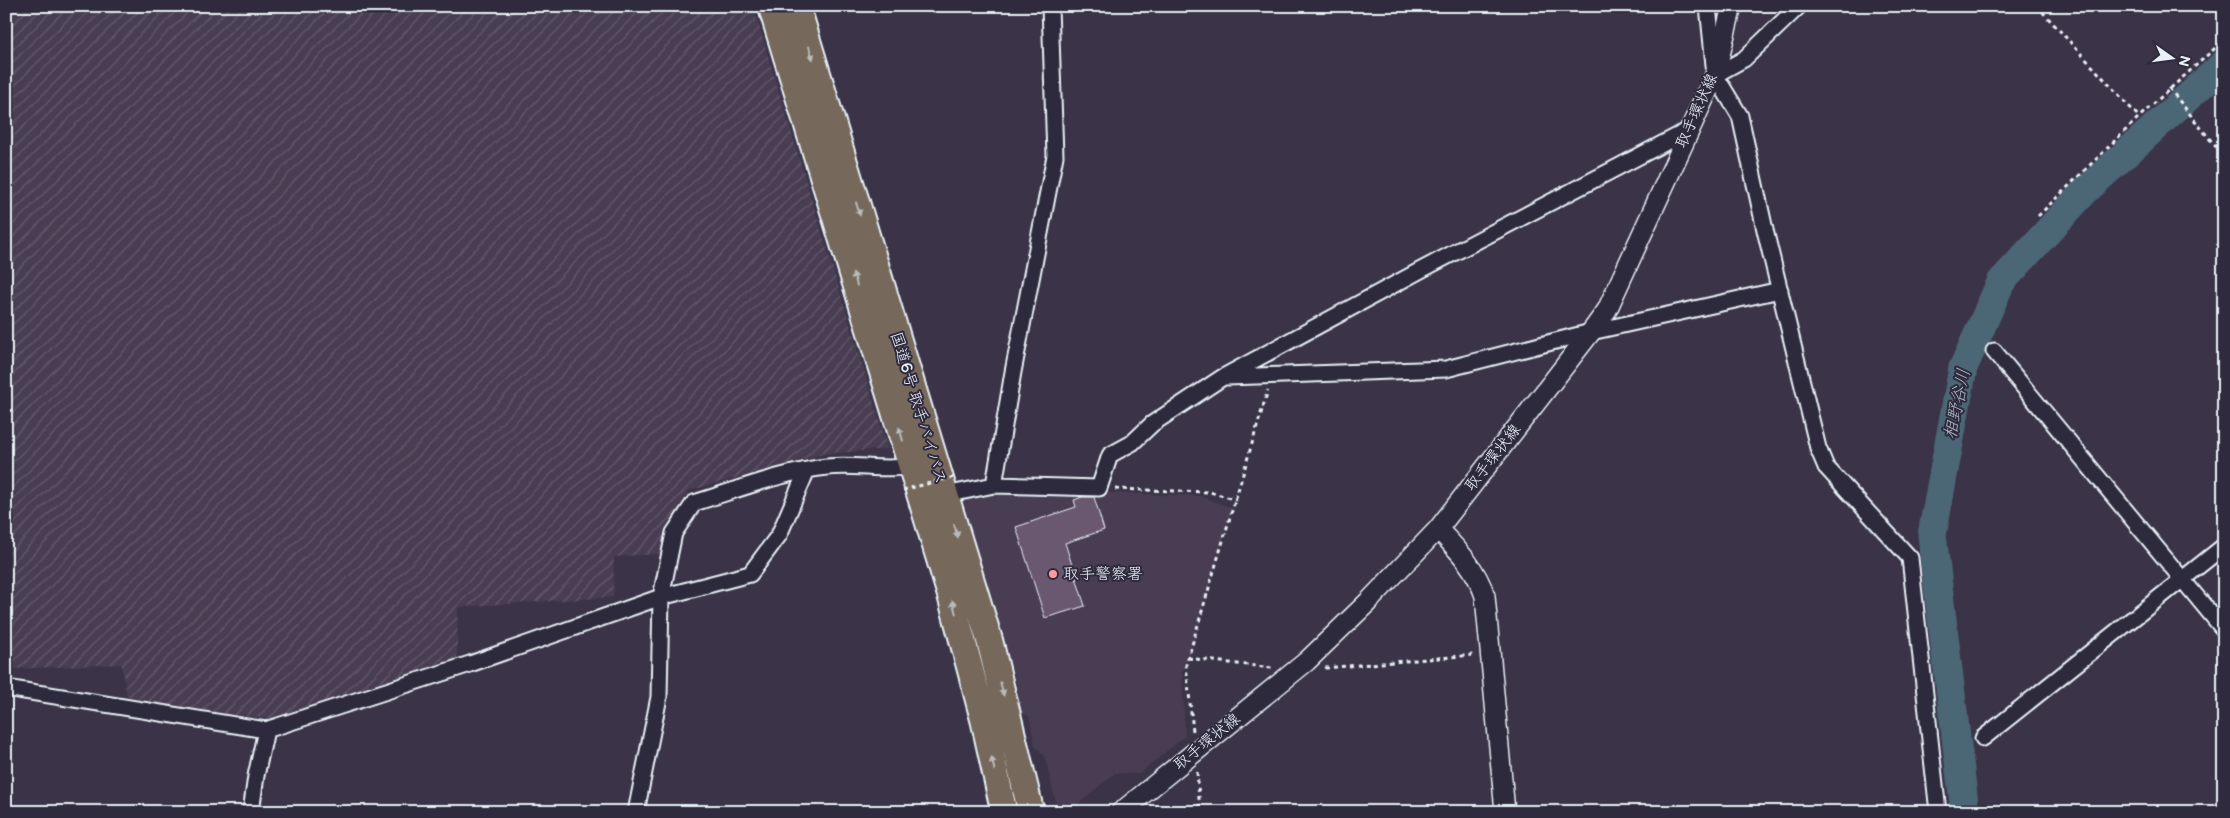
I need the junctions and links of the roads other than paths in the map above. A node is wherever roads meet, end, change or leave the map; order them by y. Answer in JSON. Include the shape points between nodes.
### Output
{"nodes":[{"id":1,"x":771,"y":6,"type":"edge"},
{"id":2,"x":797,"y":6,"type":"edge"},
{"id":3,"x":1050,"y":6,"type":"edge"},
{"id":4,"x":1708,"y":6,"type":"edge"},
{"id":5,"x":1732,"y":6,"type":"edge"},
{"id":6,"x":1799,"y":6,"type":"edge"},
{"id":7,"x":1716,"y":75,"type":"junction"},
{"id":8,"x":1689,"y":130,"type":"junction"},
{"id":9,"x":1780,"y":290,"type":"junction"},
{"id":10,"x":1591,"y":332,"type":"junction"},
{"id":11,"x":1994,"y":351,"type":"dead end"},
{"id":12,"x":1223,"y":377,"type":"junction"},
{"id":13,"x":923,"y":463,"type":"junction"},
{"id":14,"x":807,"y":470,"type":"junction"},
{"id":15,"x":994,"y":485,"type":"junction"},
{"id":16,"x":949,"y":486,"type":"junction"},
{"id":17,"x":1438,"y":529,"type":"junction"},
{"id":18,"x":2224,"y":546,"type":"edge"},
{"id":19,"x":2182,"y":579,"type":"junction"},
{"id":20,"x":661,"y":597,"type":"junction"},
{"id":21,"x":2224,"y":630,"type":"edge"},
{"id":22,"x":6,"y":688,"type":"edge"},
{"id":23,"x":266,"y":730,"type":"junction"},
{"id":24,"x":1983,"y":738,"type":"dead end"},
{"id":25,"x":251,"y":812,"type":"edge"},
{"id":26,"x":636,"y":812,"type":"edge"},
{"id":27,"x":1004,"y":812,"type":"edge"},
{"id":28,"x":1031,"y":812,"type":"edge"},
{"id":29,"x":1120,"y":812,"type":"edge"},
{"id":30,"x":1505,"y":812,"type":"edge"},
{"id":31,"x":1938,"y":812,"type":"edge"}],
"edges":[{"from":13,"to":1,"type":"highway","name":"国道6号 取手バイパス","one_way":true},
{"from":2,"to":13,"type":"highway","name":"国道6号 取手バイパス","one_way":true},
{"from":3,"to":15,"type":"street","via":[[1056,156]]},
{"from":4,"to":7,"type":"street"},
{"from":5,"to":7,"type":"street","name":"取手環状線"},
{"from":6,"to":7,"type":"street","via":[[1744,59]]},
{"from":7,"to":8,"type":"street","name":"取手環状線"},
{"from":7,"to":9,"type":"street","via":[[1740,116]]},
{"from":8,"to":10,"type":"street","name":"取手環状線","via":[[1607,310]]},
{"from":8,"to":12,"type":"street"},
{"from":9,"to":10,"type":"street"},
{"from":9,"to":31,"type":"street","via":[[1818,448],[1826,467],[1910,558]]},
{"from":10,"to":12,"type":"street","via":[[1446,369]]},
{"from":10,"to":17,"type":"street","name":"取手環状線"},
{"from":11,"to":19,"type":"street"},
{"from":12,"to":15,"type":"street","via":[[1152,424],[1132,443],[1110,455],[1099,488]]},
{"from":13,"to":14,"type":"street","via":[[828,466]]},
{"from":13,"to":16,"type":"highway","name":"国道6号 取手バイパス"},
{"from":27,"to":13,"type":"highway","name":"国道6号 取手バイパス","one_way":true,"via":[[951,597]]},
{"from":14,"to":20,"type":"street","via":[[779,535],[750,574]]},
{"from":14,"to":20,"type":"street","via":[[694,503],[674,533]]},
{"from":15,"to":16,"type":"street"},
{"from":16,"to":28,"type":"highway","name":"国道6号 取手バイパス","one_way":true},
{"from":17,"to":29,"type":"street","name":"取手環状線","via":[[1368,602],[1295,670]]},
{"from":17,"to":30,"type":"street","via":[[1468,562],[1479,578],[1485,596]]},
{"from":18,"to":19,"type":"street"},
{"from":19,"to":21,"type":"street"},
{"from":19,"to":24,"type":"street"},
{"from":20,"to":23,"type":"street","via":[[470,664]]},
{"from":20,"to":26,"type":"street","via":[[659,697]]},
{"from":22,"to":23,"type":"street"},
{"from":23,"to":25,"type":"street"}]}
